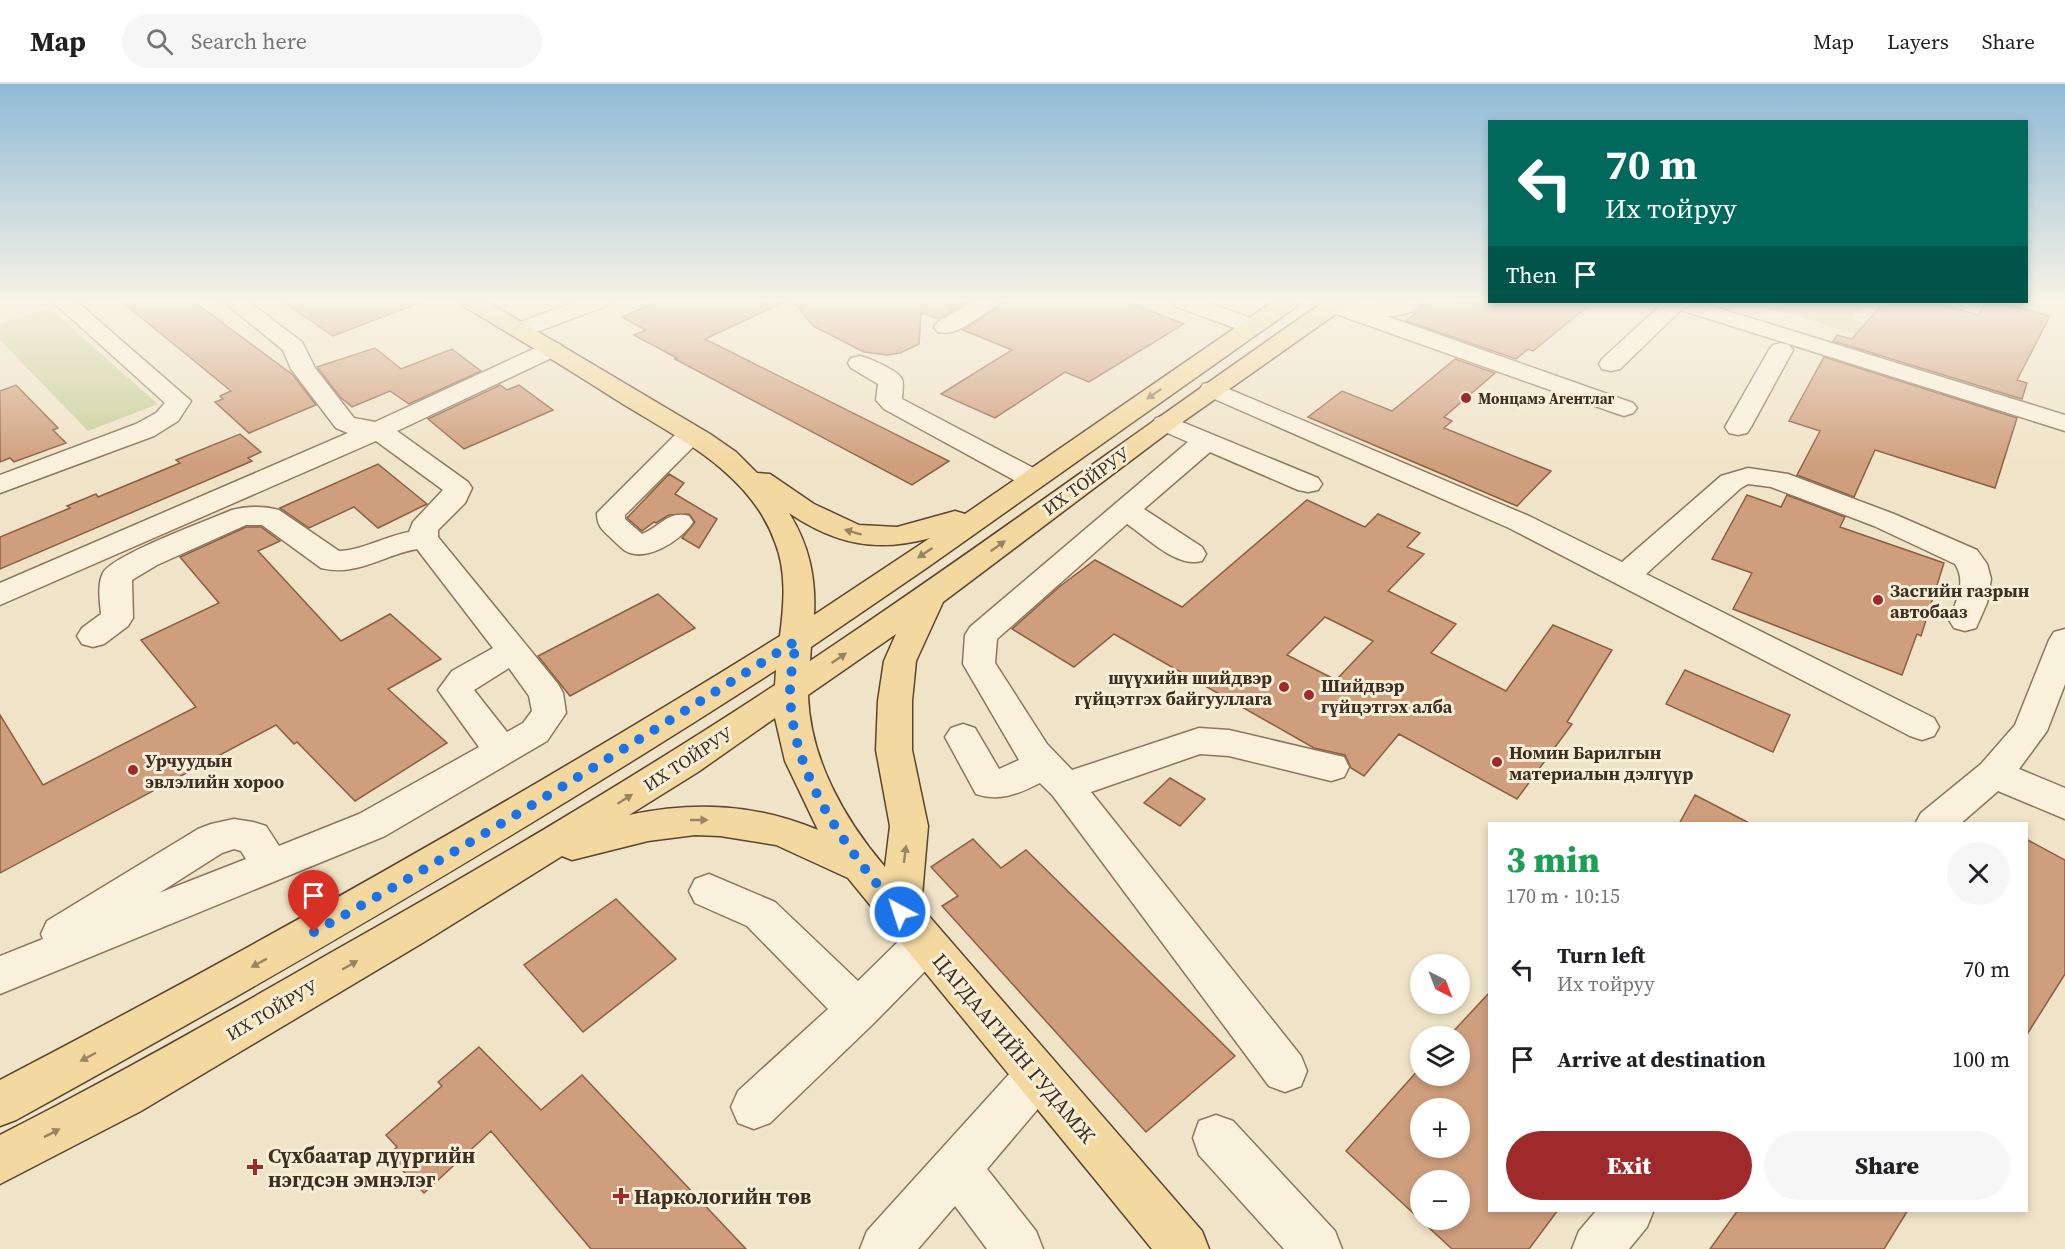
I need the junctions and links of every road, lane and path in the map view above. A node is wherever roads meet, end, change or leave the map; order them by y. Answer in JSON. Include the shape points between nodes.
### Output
{"nodes":[{"id":1,"x":126,"y":355,"type":"edge"},
{"id":2,"x":297,"y":355,"type":"edge"},
{"id":3,"x":538,"y":355,"type":"edge"},
{"id":4,"x":562,"y":355,"type":"edge"},
{"id":5,"x":1209,"y":355,"type":"edge"},
{"id":6,"x":1261,"y":355,"type":"edge"},
{"id":7,"x":1483,"y":355,"type":"edge"},
{"id":8,"x":1620,"y":355,"type":"edge"},
{"id":9,"x":1777,"y":355,"type":"edge"},
{"id":10,"x":1821,"y":355,"type":"edge"},
{"id":11,"x":860,"y":363,"type":"dead end"},
{"id":12,"x":1611,"y":364,"type":"dead end"},
{"id":13,"x":1212,"y":388,"type":"junction"},
{"id":14,"x":1624,"y":408,"type":"dead end"},
{"id":15,"x":2058,"y":421,"type":"edge"},
{"id":16,"x":1165,"y":423,"type":"junction"},
{"id":17,"x":1738,"y":427,"type":"dead end"},
{"id":18,"x":378,"y":430,"type":"junction"},
{"id":19,"x":690,"y":435,"type":"junction"},
{"id":20,"x":1206,"y":441,"type":"junction"},
{"id":21,"x":726,"y":457,"type":"junction"},
{"id":22,"x":1032,"y":479,"type":"junction"},
{"id":23,"x":1308,"y":484,"type":"dead end"},
{"id":24,"x":0,"y":485,"type":"edge"},
{"id":25,"x":991,"y":508,"type":"junction"},
{"id":26,"x":1126,"y":510,"type":"junction"},
{"id":27,"x":679,"y":522,"type":"dead end"},
{"id":28,"x":424,"y":538,"type":"junction"},
{"id":29,"x":1191,"y":554,"type":"dead end"},
{"id":30,"x":1626,"y":575,"type":"junction"},
{"id":31,"x":0,"y":595,"type":"edge"},
{"id":32,"x":930,"y":596,"type":"junction"},
{"id":33,"x":1965,"y":620,"type":"dead end"},
{"id":34,"x":93,"y":636,"type":"dead end"},
{"id":35,"x":2065,"y":640,"type":"edge"},
{"id":36,"x":796,"y":641,"type":"junction"},
{"id":37,"x":513,"y":651,"type":"junction"},
{"id":38,"x":790,"y":691,"type":"junction"},
{"id":39,"x":1922,"y":727,"type":"dead end"},
{"id":40,"x":963,"y":737,"type":"dead end"},
{"id":41,"x":502,"y":751,"type":"junction"},
{"id":42,"x":1330,"y":767,"type":"dead end"},
{"id":43,"x":1994,"y":774,"type":"junction"},
{"id":44,"x":1055,"y":775,"type":"junction"},
{"id":45,"x":2065,"y":804,"type":"edge"},
{"id":46,"x":1936,"y":822,"type":"edge"},
{"id":47,"x":540,"y":852,"type":"junction"},
{"id":48,"x":862,"y":867,"type":"junction"},
{"id":49,"x":709,"y":891,"type":"dead end"},
{"id":50,"x":912,"y":927,"type":"junction"},
{"id":51,"x":0,"y":973,"type":"edge"},
{"id":52,"x":858,"y":1010,"type":"junction"},
{"id":53,"x":1285,"y":1071,"type":"dead end"},
{"id":54,"x":1037,"y":1076,"type":"junction"},
{"id":55,"x":0,"y":1104,"type":"edge"},
{"id":56,"x":754,"y":1107,"type":"dead end"},
{"id":57,"x":1216,"y":1138,"type":"dead end"},
{"id":58,"x":0,"y":1160,"type":"edge"},
{"id":59,"x":956,"y":1168,"type":"junction"},
{"id":60,"x":1628,"y":1212,"type":"edge"},
{"id":61,"x":885,"y":1249,"type":"edge"},
{"id":62,"x":1018,"y":1249,"type":"edge"},
{"id":63,"x":1184,"y":1249,"type":"edge"},
{"id":64,"x":1317,"y":1249,"type":"edge"},
{"id":65,"x":1598,"y":1249,"type":"edge"}],
"edges":[{"from":1,"to":24,"type":"street","via":[[178,401],[176,409],[145,430]]},
{"from":2,"to":18,"type":"street","via":[[303,369],[345,423]]},
{"from":3,"to":18,"type":"street"},
{"from":4,"to":19,"type":"main road"},
{"from":5,"to":22,"type":"main road","name":"ИХ ТОЙРУУ","one_way":true},
{"from":6,"to":13,"type":"main road","name":"ИХ ТОЙРУУ"},
{"from":7,"to":14,"type":"street"},
{"from":8,"to":12,"type":"street"},
{"from":9,"to":17,"type":"street"},
{"from":10,"to":15,"type":"street","via":[[2027,425],[2046,426]]},
{"from":11,"to":22,"type":"street","via":[[891,381],[889,400],[893,404]]},
{"from":13,"to":16,"type":"main road","name":"ИХ ТОЙРУУ"},
{"from":13,"to":30,"type":"street","via":[[1519,522]]},
{"from":16,"to":20,"type":"street"},
{"from":32,"to":16,"type":"main road","name":"ИХ ТОЙРУУ","one_way":true},
{"from":18,"to":28,"type":"street","via":[[458,488],[455,497],[423,528]]},
{"from":18,"to":31,"type":"street"},
{"from":19,"to":21,"type":"main road"},
{"from":19,"to":27,"type":"street","via":[[611,513],[611,522],[635,544],[646,544],[668,534]]},
{"from":20,"to":23,"type":"street"},
{"from":20,"to":26,"type":"street"},
{"from":25,"to":21,"type":"main road","one_way":true,"via":[[920,532],[887,538],[864,536],[836,527],[792,502]]},
{"from":21,"to":36,"type":"main road","name":"ЦАГДААГИЙН ГУДАМЖ","via":[[780,521],[794,553],[799,614]]},
{"from":22,"to":25,"type":"main road","name":"ИХ ТОЙРУУ"},
{"from":25,"to":36,"type":"main road","name":"ИХ ТОЙРУУ","one_way":true},
{"from":26,"to":29,"type":"street"},
{"from":26,"to":44,"type":"street","via":[[981,635],[979,664],[1035,754]]},
{"from":28,"to":34,"type":"street","via":[[394,544],[353,561],[332,561],[269,516],[242,516],[117,575],[117,618]]},
{"from":28,"to":37,"type":"street"},
{"from":30,"to":33,"type":"street","via":[[1731,482],[1738,477],[1763,477],[1884,520],[1966,557],[1977,574]]},
{"from":30,"to":39,"type":"street"},
{"from":38,"to":32,"type":"main road","name":"ИХ ТОЙРУУ","one_way":true},
{"from":50,"to":32,"type":"main road","one_way":true,"via":[[909,826],[894,750],[894,701],[900,661]]},
{"from":35,"to":43,"type":"street","via":[[2030,731]]},
{"from":36,"to":38,"type":"main road","name":"ЦАГДААГИЙН ГУДАМЖ"},
{"from":36,"to":55,"type":"main road","name":"ИХ ТОЙРУУ","one_way":true,"via":[[393,889]]},
{"from":37,"to":41,"type":"street","via":[[546,693],[549,713],[535,732]]},
{"from":37,"to":41,"type":"street","via":[[464,679],[455,690]]},
{"from":47,"to":38,"type":"main road","name":"ИХ ТОЙРУУ","one_way":true},
{"from":38,"to":48,"type":"main road","name":"ЦАГДААГИЙН ГУДАМЖ","via":[[804,770]]},
{"from":40,"to":44,"type":"street","via":[[988,784]]},
{"from":41,"to":51,"type":"street","via":[[372,825],[271,866],[254,837],[234,834],[211,840]]},
{"from":42,"to":44,"type":"street","via":[[1229,743],[1199,741]]},
{"from":43,"to":45,"type":"street"},
{"from":43,"to":46,"type":"street"},
{"from":44,"to":53,"type":"street"},
{"from":47,"to":48,"type":"main road","one_way":true,"via":[[677,819],[725,820],[775,829]]},
{"from":58,"to":47,"type":"main road","name":"ИХ ТОЙРУУ","one_way":true,"via":[[125,1095]]},
{"from":48,"to":50,"type":"main road","name":"ЦАГДААГИЙН ГУДАМЖ"},
{"from":49,"to":52,"type":"street","via":[[761,914]]},
{"from":50,"to":52,"type":"street"},
{"from":50,"to":54,"type":"main road","name":"ЦАГДААГИЙН ГУДАМЖ"},
{"from":52,"to":56,"type":"street"},
{"from":54,"to":59,"type":"street"},
{"from":54,"to":63,"type":"main road","name":"ЦАГДААГИЙН ГУДАМЖ"},
{"from":57,"to":64,"type":"street"},
{"from":59,"to":61,"type":"street"},
{"from":59,"to":62,"type":"street"},
{"from":60,"to":65,"type":"street"}]}
